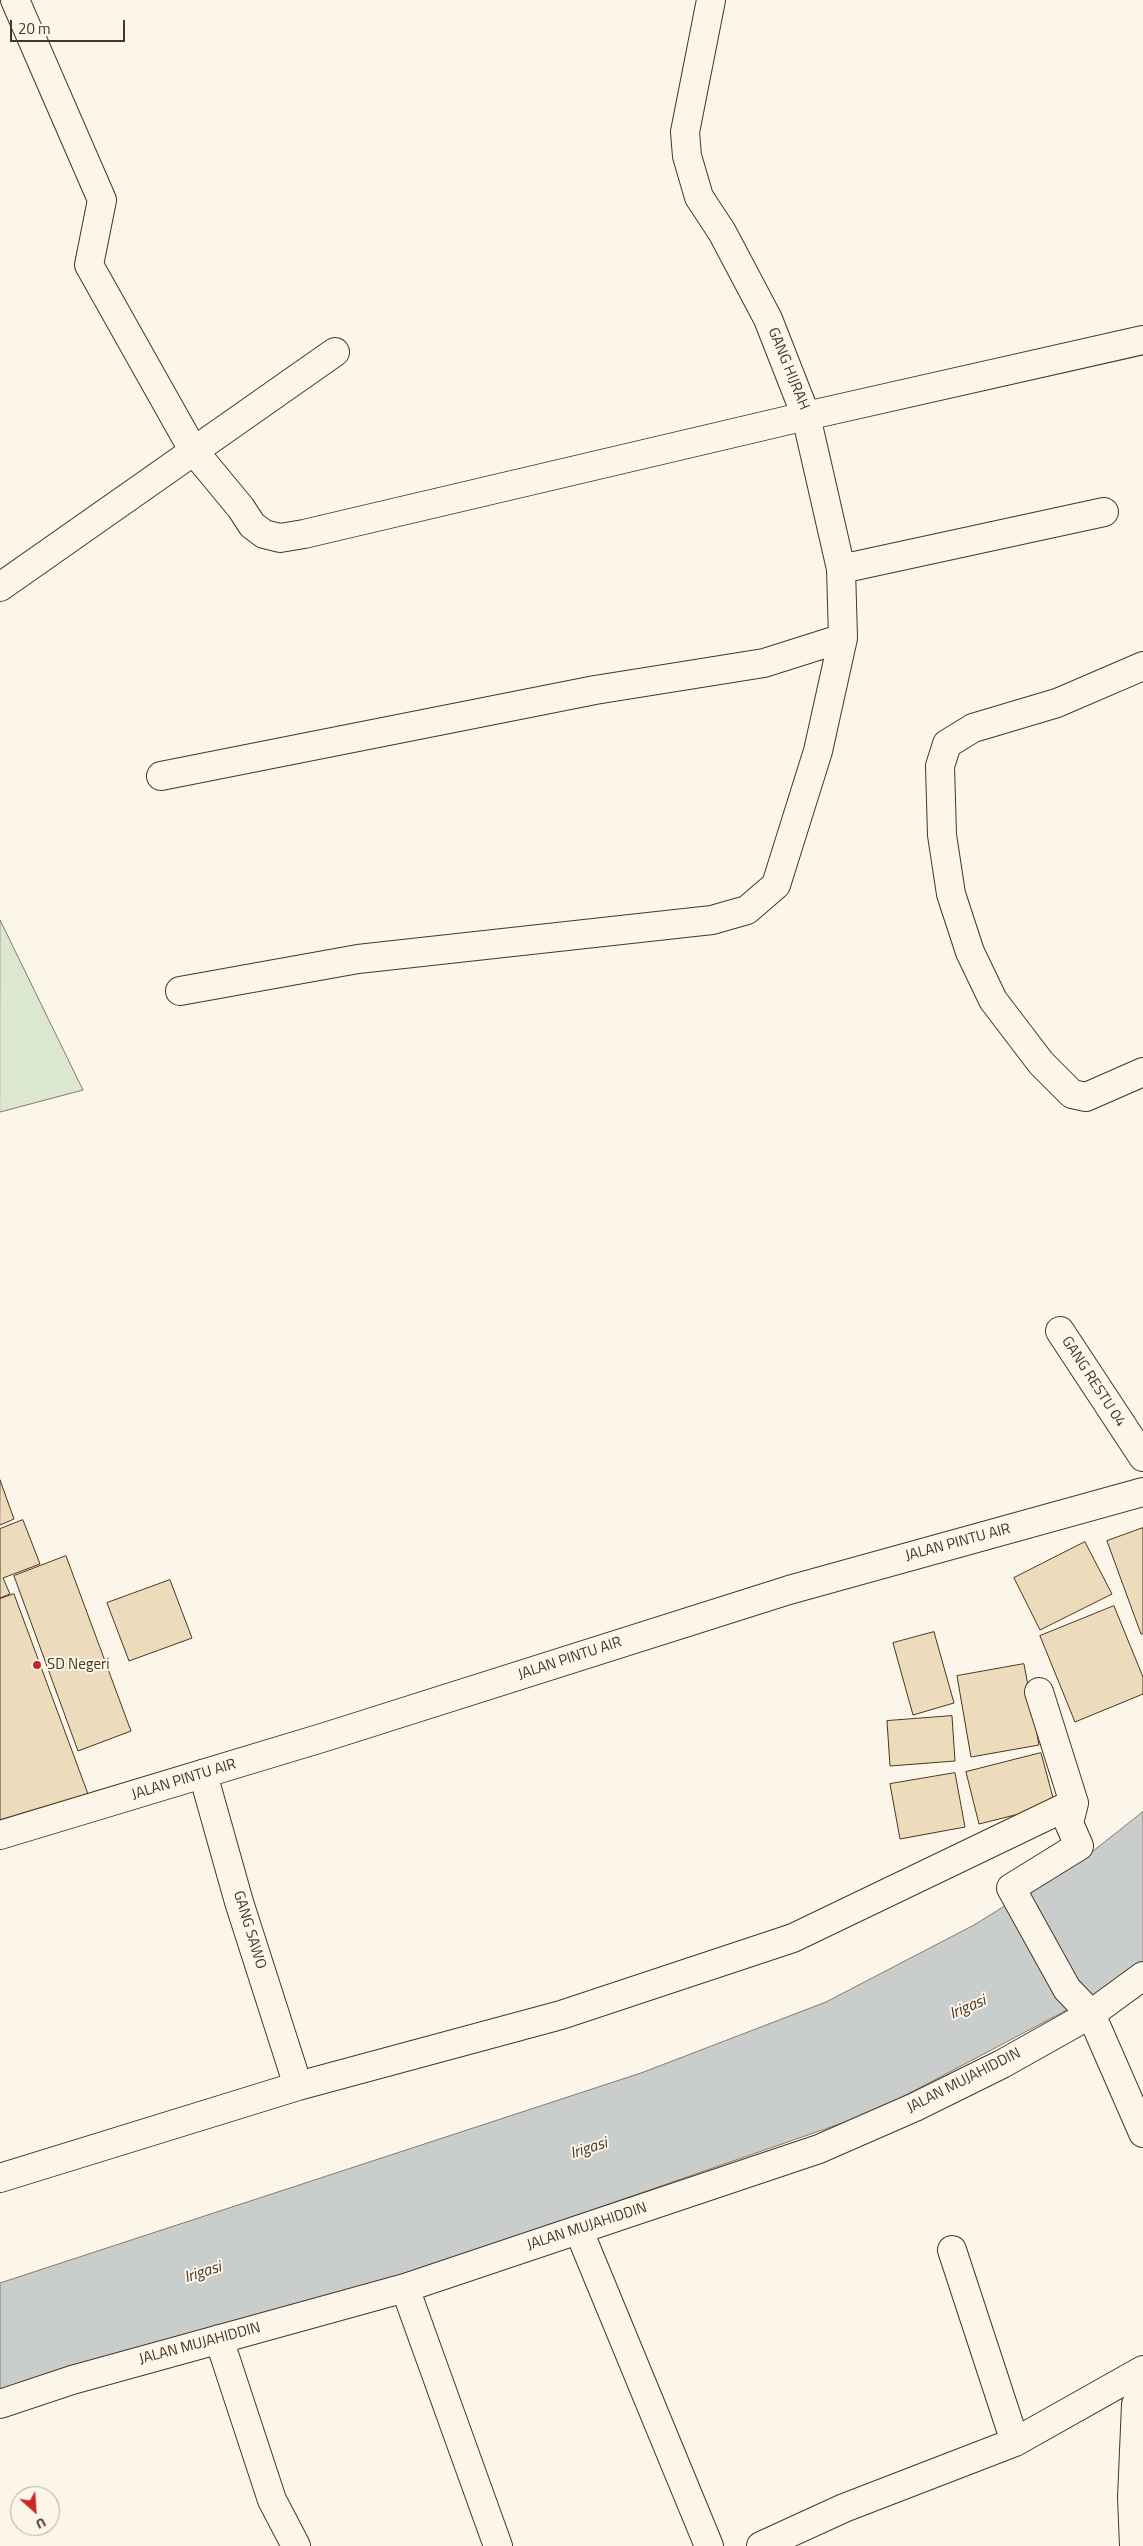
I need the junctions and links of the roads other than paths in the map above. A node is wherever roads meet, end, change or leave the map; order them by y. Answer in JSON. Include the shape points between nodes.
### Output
{"nodes":[{"id":1,"x":15,"y":0,"type":"edge"},
{"id":2,"x":711,"y":0,"type":"edge"},
{"id":3,"x":1143,"y":340,"type":"edge"},
{"id":4,"x":335,"y":352,"type":"dead end"},
{"id":5,"x":806,"y":416,"type":"junction"},
{"id":6,"x":193,"y":450,"type":"junction"},
{"id":7,"x":1104,"y":512,"type":"dead end"},
{"id":8,"x":841,"y":569,"type":"junction"},
{"id":9,"x":0,"y":586,"type":"edge"},
{"id":10,"x":843,"y":638,"type":"junction"},
{"id":11,"x":1143,"y":666,"type":"edge"},
{"id":12,"x":161,"y":776,"type":"dead end"},
{"id":13,"x":180,"y":991,"type":"dead end"},
{"id":14,"x":1143,"y":1072,"type":"edge"},
{"id":15,"x":1060,"y":1331,"type":"dead end"},
{"id":16,"x":1143,"y":1457,"type":"edge"},
{"id":17,"x":1143,"y":1492,"type":"edge"},
{"id":18,"x":1039,"y":1692,"type":"dead end"},
{"id":19,"x":203,"y":1774,"type":"junction"},
{"id":20,"x":1074,"y":1803,"type":"junction"},
{"id":21,"x":0,"y":1835,"type":"edge"},
{"id":22,"x":1143,"y":1976,"type":"edge"},
{"id":23,"x":1091,"y":2014,"type":"junction"},
{"id":24,"x":298,"y":2086,"type":"junction"},
{"id":25,"x":1143,"y":2133,"type":"edge"},
{"id":26,"x":0,"y":2178,"type":"edge"},
{"id":27,"x":579,"y":2230,"type":"junction"},
{"id":28,"x":952,"y":2250,"type":"dead end"},
{"id":29,"x":405,"y":2288,"type":"junction"},
{"id":30,"x":219,"y":2339,"type":"junction"},
{"id":31,"x":1143,"y":2370,"type":"edge"},
{"id":32,"x":1143,"y":2395,"type":"edge"},
{"id":33,"x":0,"y":2404,"type":"edge"},
{"id":34,"x":1015,"y":2442,"type":"junction"},
{"id":35,"x":296,"y":2546,"type":"edge"},
{"id":36,"x":498,"y":2546,"type":"edge"},
{"id":37,"x":709,"y":2546,"type":"edge"},
{"id":38,"x":761,"y":2546,"type":"edge"},
{"id":39,"x":1134,"y":2546,"type":"edge"}],
"edges":[{"from":1,"to":6,"type":"street","via":[[102,200],[89,265]]},
{"from":2,"to":5,"type":"street","name":"GANG HIJRAH","via":[[685,132],[687,156],[699,197],[722,232],[768,319]]},
{"from":3,"to":5,"type":"street","name":"GANG HIJRAH"},
{"from":4,"to":6,"type":"street"},
{"from":5,"to":6,"type":"street","via":[[280,538],[264,534],[252,525]]},
{"from":5,"to":8,"type":"street"},
{"from":6,"to":9,"type":"street"},
{"from":7,"to":8,"type":"street"},
{"from":8,"to":10,"type":"street"},
{"from":10,"to":12,"type":"street","via":[[764,663],[595,690]]},
{"from":10,"to":13,"type":"street","via":[[818,751],[776,885],[747,910],[712,920],[358,959]]},
{"from":11,"to":14,"type":"street","via":[[1057,703],[973,728],[947,744],[940,766],[942,835],[951,894],[970,952],[993,1000],[1041,1063],[1072,1094],[1086,1097]]},
{"from":15,"to":16,"type":"street","name":"GANG RESTU 04"},
{"from":17,"to":19,"type":"street","name":"JALAN PINTU AIR","via":[[789,1590]]},
{"from":18,"to":20,"type":"street"},
{"from":19,"to":21,"type":"street","name":"JALAN PINTU AIR"},
{"from":19,"to":24,"type":"street","name":"GANG SAWO","via":[[239,1902]]},
{"from":20,"to":23,"type":"street","via":[[1069,1823],[1079,1846],[1011,1888],[1067,1989]]},
{"from":20,"to":24,"type":"street","via":[[793,1938],[561,2015]]},
{"from":22,"to":23,"type":"street","name":"JALAN MUJAHIDDIN"},
{"from":23,"to":25,"type":"street"},
{"from":23,"to":27,"type":"street","name":"JALAN MUJAHIDDIN","via":[[1002,2064],[915,2107],[819,2148]]},
{"from":24,"to":26,"type":"street"},
{"from":27,"to":29,"type":"street","name":"JALAN MUJAHIDDIN"},
{"from":27,"to":37,"type":"street"},
{"from":28,"to":34,"type":"street"},
{"from":29,"to":30,"type":"street","name":"JALAN MUJAHIDDIN"},
{"from":29,"to":36,"type":"street"},
{"from":30,"to":33,"type":"street","name":"JALAN MUJAHIDDIN","via":[[72,2380]]},
{"from":30,"to":35,"type":"street","via":[[272,2500]]},
{"from":31,"to":34,"type":"street"},
{"from":32,"to":39,"type":"street","via":[[1136,2404],[1132,2498]]},
{"from":34,"to":38,"type":"street","via":[[844,2508]]}]}
